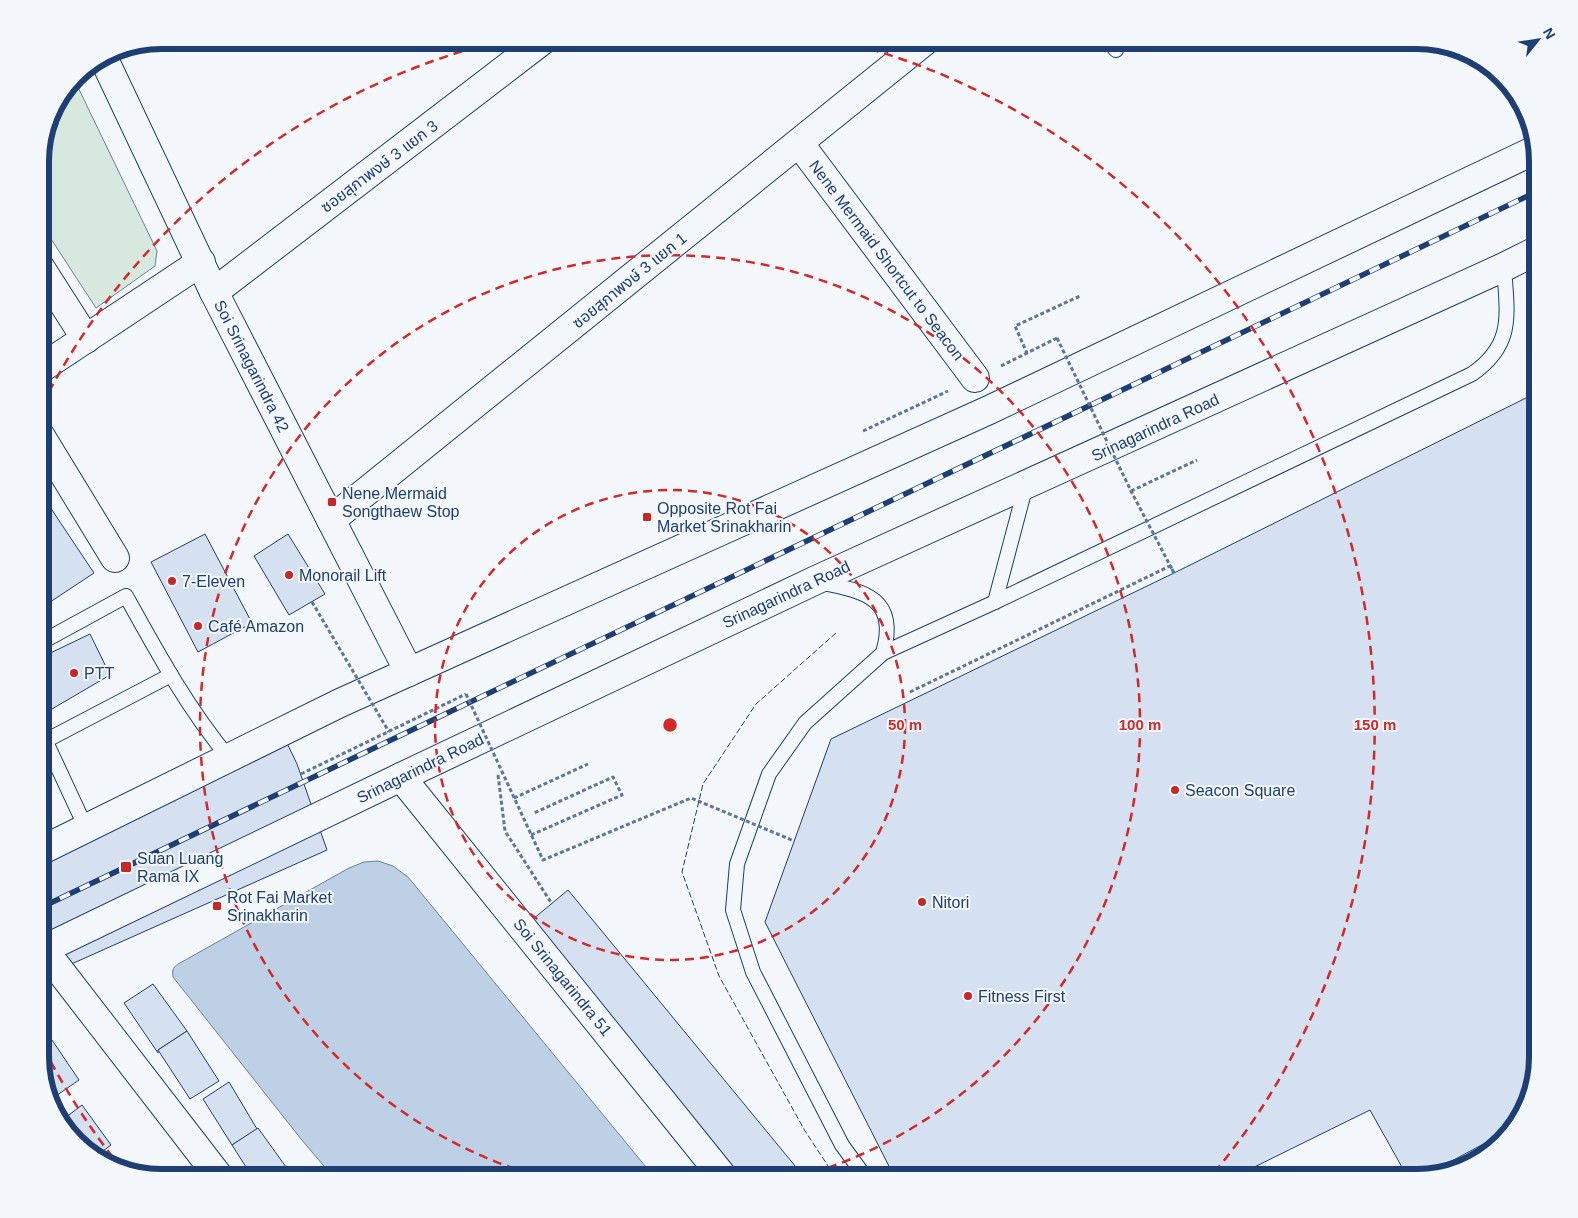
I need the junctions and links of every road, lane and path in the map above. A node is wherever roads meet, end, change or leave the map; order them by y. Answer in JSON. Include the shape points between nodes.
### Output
{"nodes":[{"id":1,"x":531,"y":49,"type":"edge"},
{"id":2,"x":915,"y":49,"type":"edge"},
{"id":3,"x":106,"y":63,"type":"edge"},
{"id":4,"x":799,"y":142,"type":"junction"},
{"id":5,"x":1529,"y":153,"type":"edge"},
{"id":6,"x":1529,"y":254,"type":"edge"},
{"id":7,"x":201,"y":262,"type":"junction"},
{"id":8,"x":1504,"y":267,"type":"junction"},
{"id":9,"x":49,"y":281,"type":"edge"},
{"id":10,"x":214,"y":292,"type":"junction"},
{"id":11,"x":1080,"y":296,"type":"dead end"},
{"id":12,"x":86,"y":339,"type":"junction"},
{"id":13,"x":49,"y":363,"type":"edge"},
{"id":14,"x":975,"y":378,"type":"dead end"},
{"id":15,"x":49,"y":450,"type":"edge"},
{"id":16,"x":1197,"y":460,"type":"dead end"},
{"id":17,"x":1026,"y":485,"type":"junction"},
{"id":18,"x":1131,"y":491,"type":"junction"},
{"id":19,"x":331,"y":520,"type":"junction"},
{"id":20,"x":115,"y":558,"type":"dead end"},
{"id":21,"x":1170,"y":566,"type":"junction"},
{"id":22,"x":1174,"y":573,"type":"dead end"},
{"id":23,"x":814,"y":580,"type":"junction"},
{"id":24,"x":312,"y":602,"type":"dead end"},
{"id":25,"x":996,"y":602,"type":"junction"},
{"id":26,"x":49,"y":638,"type":"edge"},
{"id":27,"x":883,"y":653,"type":"junction"},
{"id":28,"x":408,"y":672,"type":"junction"},
{"id":29,"x":171,"y":675,"type":"junction"},
{"id":30,"x":910,"y":692,"type":"dead end"},
{"id":31,"x":49,"y":731,"type":"edge"},
{"id":32,"x":389,"y":732,"type":"junction"},
{"id":33,"x":49,"y":747,"type":"edge"},
{"id":34,"x":229,"y":758,"type":"junction"},
{"id":35,"x":588,"y":764,"type":"dead end"},
{"id":36,"x":301,"y":774,"type":"dead end"},
{"id":37,"x":498,"y":775,"type":"dead end"},
{"id":38,"x":401,"y":777,"type":"junction"},
{"id":39,"x":514,"y":798,"type":"junction"},
{"id":40,"x":534,"y":813,"type":"dead end"},
{"id":41,"x":86,"y":828,"type":"junction"},
{"id":42,"x":531,"y":835,"type":"junction"},
{"id":43,"x":794,"y":841,"type":"dead end"},
{"id":44,"x":49,"y":846,"type":"edge"},
{"id":45,"x":552,"y":904,"type":"dead end"},
{"id":46,"x":49,"y":947,"type":"edge"},
{"id":47,"x":49,"y":959,"type":"edge"},
{"id":48,"x":213,"y":1169,"type":"edge"},
{"id":49,"x":717,"y":1169,"type":"edge"},
{"id":50,"x":859,"y":1169,"type":"edge"}],
"edges":[{"from":1,"to":10,"type":"street","name":"ซอยสุภาพงษ์ 3 แยก 3"},
{"from":2,"to":4,"type":"street","name":"ซอยสุภาพงษ์ 3 แยก 1"},
{"from":3,"to":7,"type":"street","name":"Soi Srinagarindra 42"},
{"from":4,"to":14,"type":"street","name":"Nene Mermaid Shortcut to Seacon"},
{"from":4,"to":19,"type":"street","name":"ซอยสุภาพงษ์ 3 แยก 1"},
{"from":5,"to":28,"type":"street","via":[[989,410]]},
{"from":6,"to":8,"type":"street","name":"Srinagarindra Road"},
{"from":7,"to":10,"type":"street","name":"Soi Srinagarindra 42"},
{"from":7,"to":12,"type":"street"},
{"from":8,"to":17,"type":"street","name":"Srinagarindra Road"},
{"from":8,"to":25,"type":"lane","via":[[1507,320],[1504,337],[1489,360],[1472,374]]},
{"from":9,"to":12,"type":"street"},
{"from":10,"to":19,"type":"street","name":"Soi Srinagarindra 42"},
{"from":11,"to":18,"type":"path","bridge":true,"via":[[1015,326],[1028,353],[1057,338]]},
{"from":12,"to":13,"type":"street"},
{"from":15,"to":20,"type":"street"},
{"from":16,"to":18,"type":"path"},
{"from":17,"to":23,"type":"street","name":"Srinagarindra Road"},
{"from":17,"to":25,"type":"lane"},
{"from":18,"to":21,"type":"path","bridge":true},
{"from":19,"to":28,"type":"street","name":"Soi Srinagarindra 42"},
{"from":21,"to":22,"type":"path"},
{"from":21,"to":30,"type":"path"},
{"from":23,"to":27,"type":"lane","via":[[852,589],[877,602],[885,615],[888,630]]},
{"from":23,"to":38,"type":"street","name":"Srinagarindra Road"},
{"from":24,"to":32,"type":"path","bridge":true},
{"from":25,"to":27,"type":"lane"},
{"from":26,"to":29,"type":"lane","via":[[126,596]]},
{"from":27,"to":50,"type":"lane","via":[[805,723],[769,774],[737,864],[733,910],[753,972],[842,1145]]},
{"from":28,"to":34,"type":"street"},
{"from":29,"to":31,"type":"lane"},
{"from":29,"to":34,"type":"lane"},
{"from":32,"to":36,"type":"path"},
{"from":32,"to":39,"type":"path","bridge":true,"via":[[466,694]]},
{"from":33,"to":41,"type":"lane"},
{"from":34,"to":41,"type":"street"},
{"from":35,"to":39,"type":"path"},
{"from":37,"to":45,"type":"path","via":[[505,831]]},
{"from":38,"to":46,"type":"street","name":"Srinagarindra Road"},
{"from":38,"to":49,"type":"street","name":"Soi Srinagarindra 51"},
{"from":39,"to":42,"type":"path","bridge":true},
{"from":40,"to":42,"type":"path","via":[[614,778],[622,795]]},
{"from":41,"to":44,"type":"street"},
{"from":42,"to":43,"type":"path","bridge":true,"via":[[543,860],[691,798]]},
{"from":47,"to":48,"type":"street"}]}
